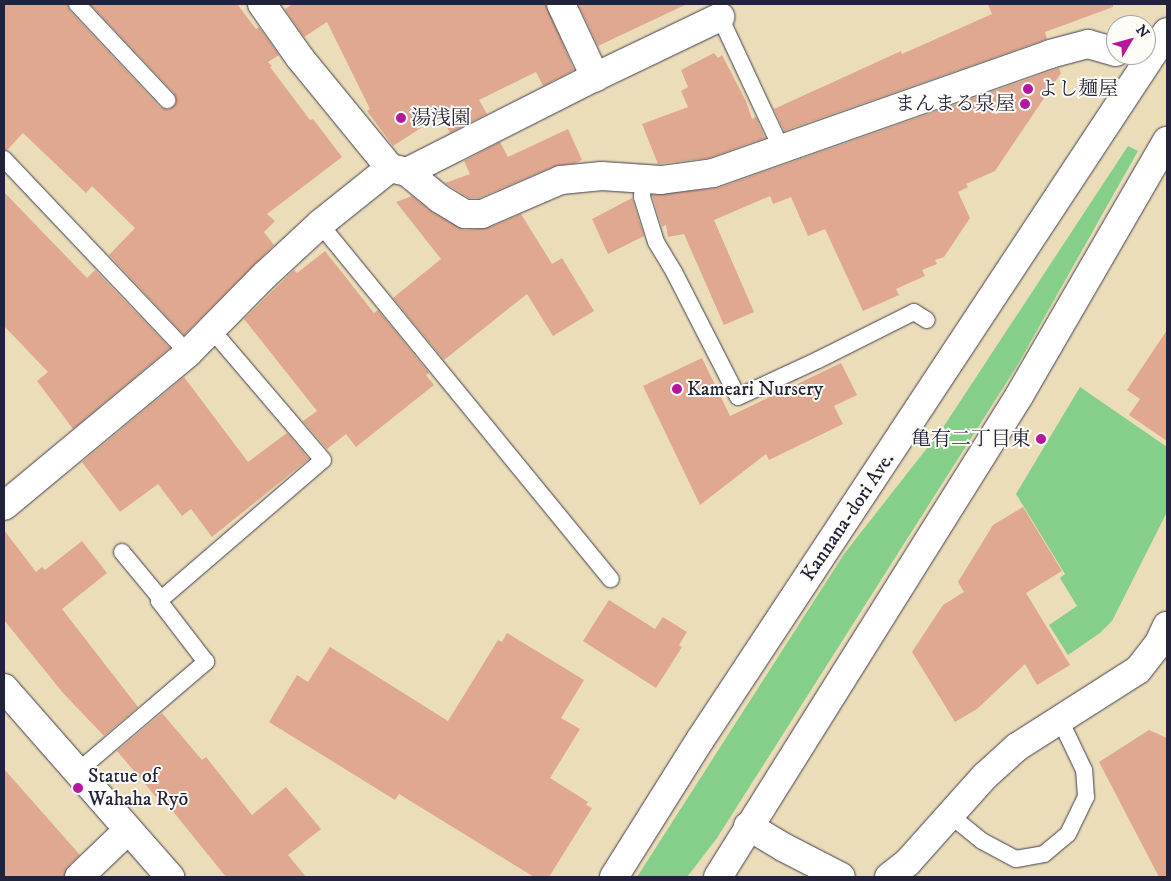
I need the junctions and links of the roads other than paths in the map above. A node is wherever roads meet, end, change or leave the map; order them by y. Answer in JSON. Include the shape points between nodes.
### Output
{"nodes":[{"id":1,"x":77,"y":4,"type":"edge"},
{"id":2,"x":262,"y":4,"type":"edge"},
{"id":3,"x":561,"y":4,"type":"edge"},
{"id":4,"x":720,"y":17,"type":"joint"},
{"id":5,"x":1167,"y":32,"type":"edge"},
{"id":6,"x":1156,"y":42,"type":"edge"},
{"id":7,"x":1106,"y":49,"type":"edge"},
{"id":8,"x":1131,"y":65,"type":"edge"},
{"id":9,"x":595,"y":77,"type":"junction"},
{"id":10,"x":167,"y":100,"type":"dead end"},
{"id":11,"x":1167,"y":141,"type":"edge"},
{"id":12,"x":782,"y":150,"type":"junction"},
{"id":13,"x":4,"y":159,"type":"edge"},
{"id":14,"x":398,"y":170,"type":"junction"},
{"id":15,"x":643,"y":179,"type":"junction"},
{"id":16,"x":320,"y":224,"type":"junction"},
{"id":17,"x":927,"y":320,"type":"dead end"},
{"id":18,"x":212,"y":330,"type":"junction"},
{"id":19,"x":188,"y":353,"type":"junction"},
{"id":20,"x":4,"y":506,"type":"edge"},
{"id":21,"x":122,"y":552,"type":"dead end"},
{"id":22,"x":611,"y":578,"type":"dead end"},
{"id":23,"x":161,"y":599,"type":"junction"},
{"id":24,"x":1167,"y":626,"type":"edge"},
{"id":25,"x":4,"y":688,"type":"edge"},
{"id":26,"x":1060,"y":720,"type":"junction"},
{"id":27,"x":77,"y":772,"type":"junction"},
{"id":28,"x":950,"y":815,"type":"junction"},
{"id":29,"x":748,"y":826,"type":"junction"},
{"id":30,"x":128,"y":830,"type":"junction"},
{"id":31,"x":79,"y":877,"type":"edge"},
{"id":32,"x":170,"y":877,"type":"edge"},
{"id":33,"x":614,"y":877,"type":"edge"},
{"id":34,"x":718,"y":877,"type":"edge"},
{"id":35,"x":842,"y":877,"type":"edge"},
{"id":36,"x":889,"y":877,"type":"edge"}],
"edges":[{"from":1,"to":10,"type":"lane"},
{"from":2,"to":14,"type":"street","via":[[300,58]]},
{"from":3,"to":9,"type":"street"},
{"from":4,"to":9,"type":"street"},
{"from":4,"to":12,"type":"lane"},
{"from":5,"to":6,"type":"street","name":"Kannana-dori Ave."},
{"from":7,"to":12,"type":"street","via":[[1088,44],[1050,54]]},
{"from":8,"to":33,"type":"street","name":"Kannana-dori Ave."},
{"from":9,"to":14,"type":"street"},
{"from":11,"to":29,"type":"street","via":[[1019,396]]},
{"from":12,"to":15,"type":"street","via":[[713,173],[661,180]]},
{"from":13,"to":19,"type":"lane"},
{"from":14,"to":15,"type":"street","via":[[465,214],[482,214],[561,180],[602,176]]},
{"from":14,"to":16,"type":"street"},
{"from":15,"to":17,"type":"lane","via":[[642,197],[656,242],[738,397],[914,312]]},
{"from":16,"to":18,"type":"street"},
{"from":16,"to":22,"type":"lane"},
{"from":18,"to":19,"type":"street"},
{"from":18,"to":23,"type":"lane","via":[[323,460]]},
{"from":19,"to":20,"type":"street"},
{"from":21,"to":23,"type":"lane"},
{"from":23,"to":27,"type":"lane","via":[[159,601],[206,662]]},
{"from":24,"to":26,"type":"street","via":[[1138,670]]},
{"from":25,"to":27,"type":"street"},
{"from":26,"to":28,"type":"street","via":[[1017,747]]},
{"from":26,"to":28,"type":"lane","via":[[1084,770],[1086,797],[1068,834],[1044,854],[1016,859],[982,841]]},
{"from":27,"to":30,"type":"street"},
{"from":28,"to":36,"type":"street","via":[[908,862]]},
{"from":29,"to":34,"type":"street"},
{"from":29,"to":35,"type":"street"},
{"from":30,"to":31,"type":"street"},
{"from":30,"to":32,"type":"street"}]}
